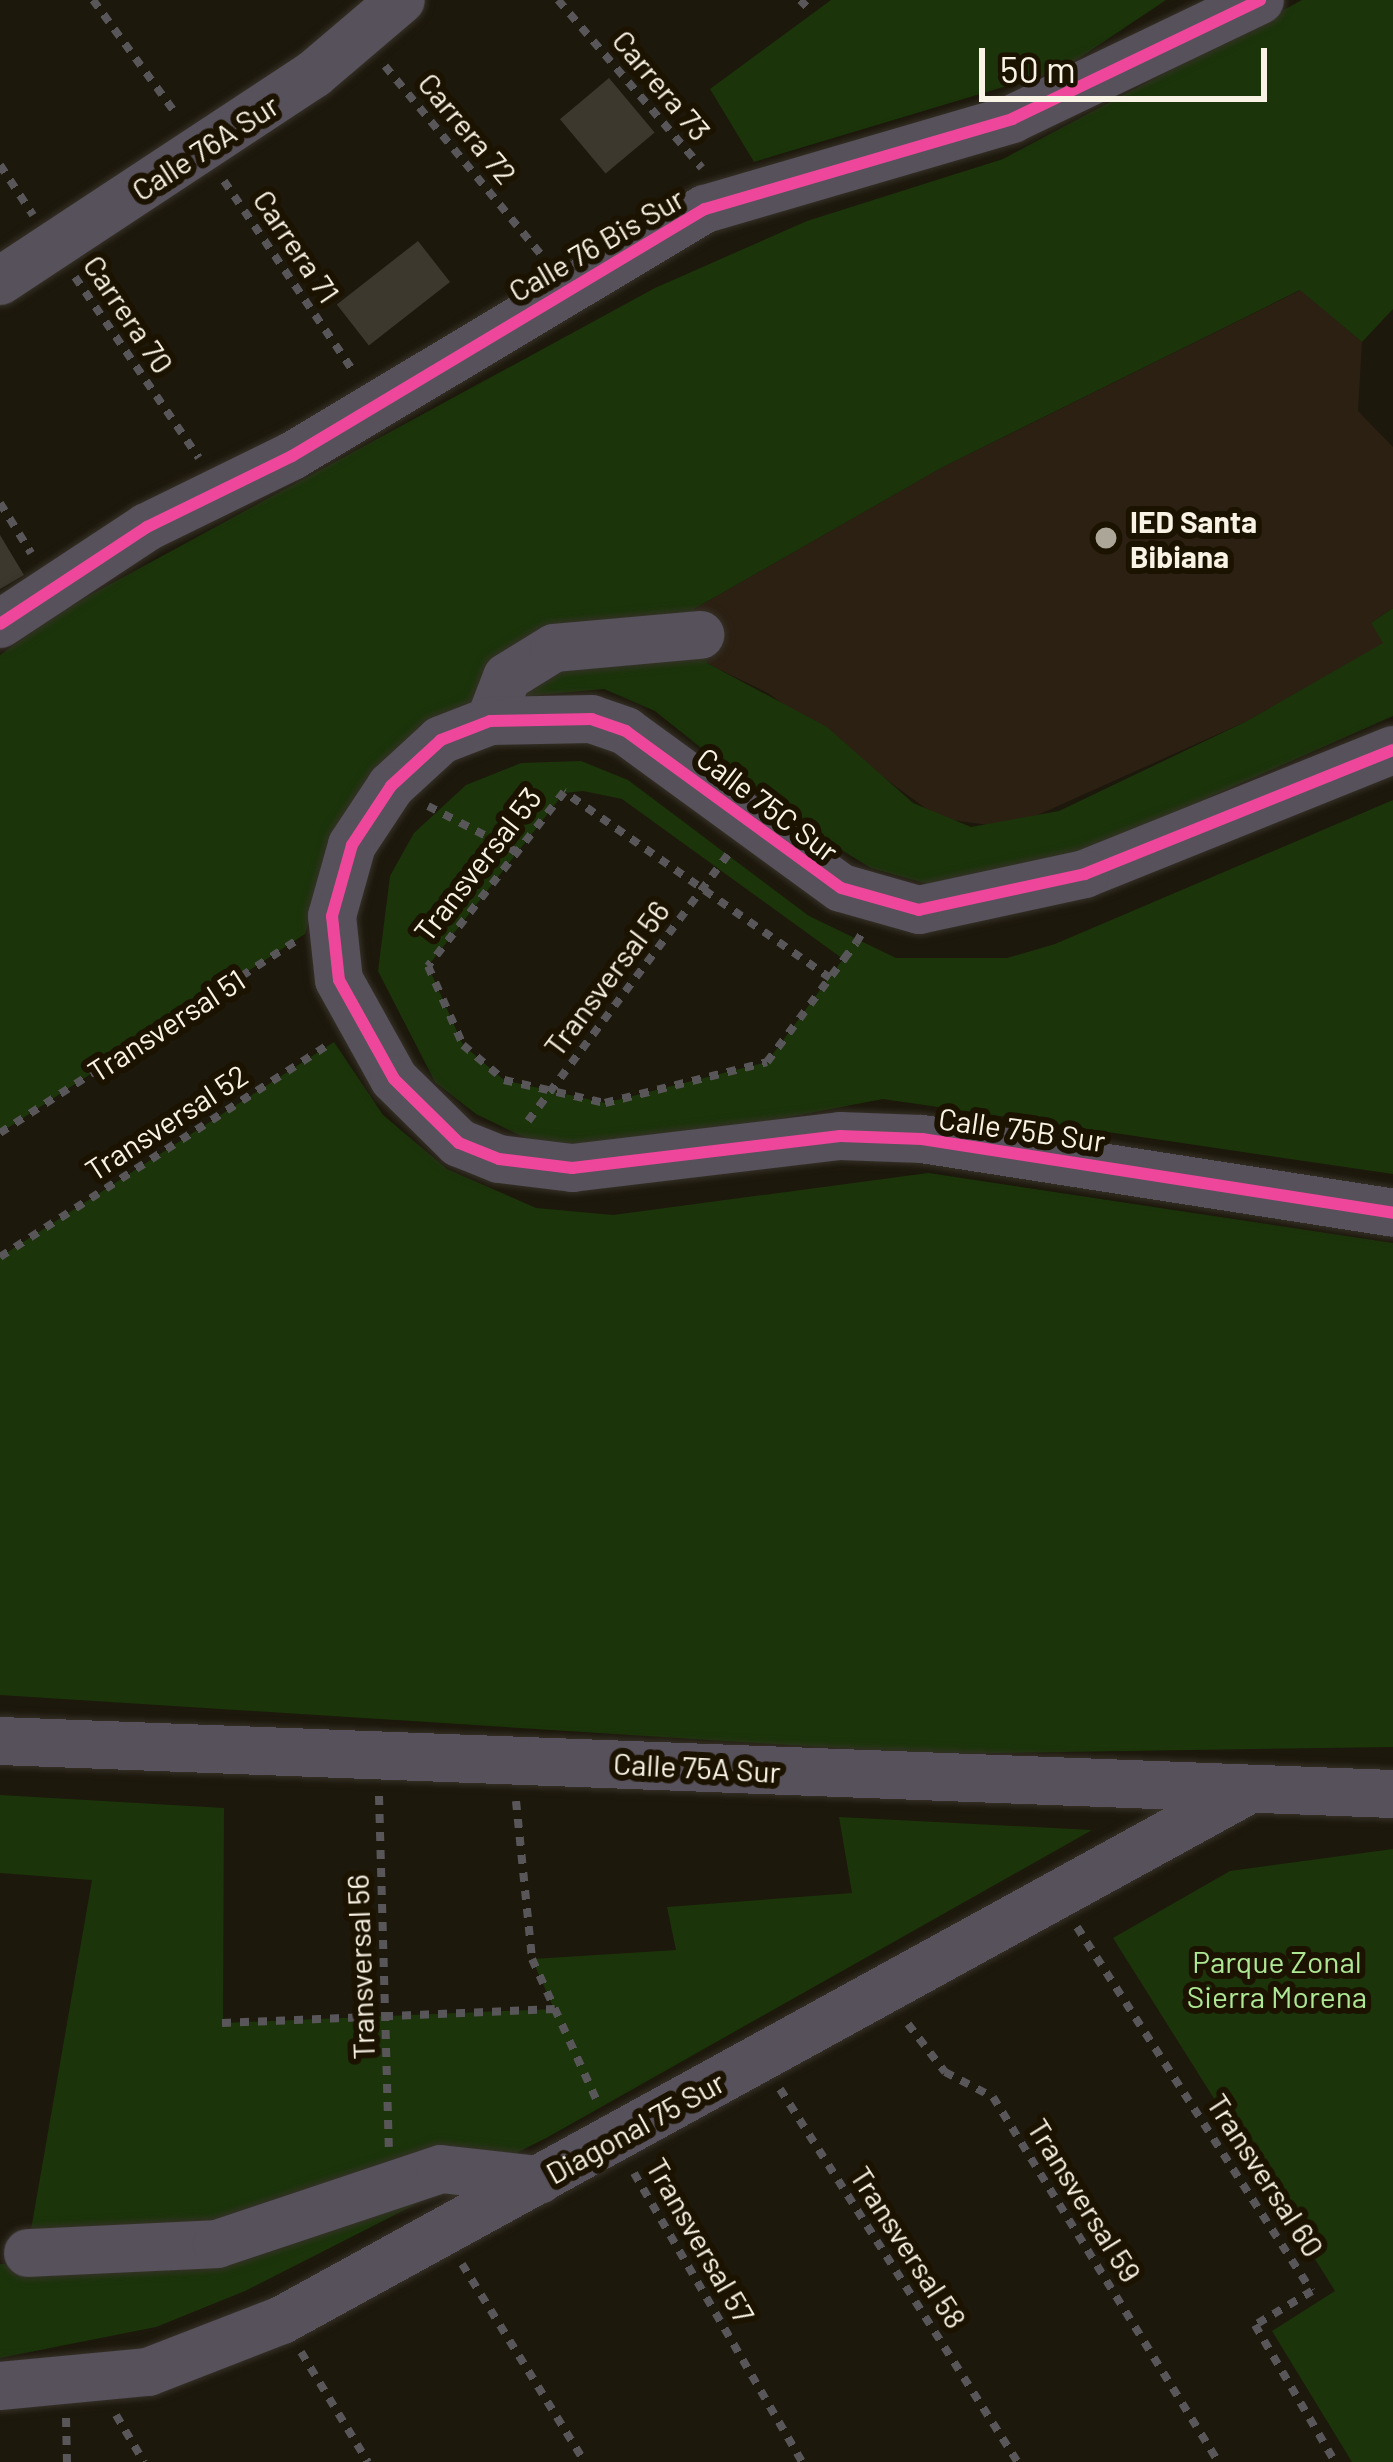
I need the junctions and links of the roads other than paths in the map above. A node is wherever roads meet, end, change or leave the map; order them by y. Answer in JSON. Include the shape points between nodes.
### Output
{"nodes":[{"id":1,"x":401,"y":0,"type":"edge"},
{"id":2,"x":1260,"y":0,"type":"edge"},
{"id":3,"x":0,"y":281,"type":"edge"},
{"id":4,"x":0,"y":624,"type":"edge"},
{"id":5,"x":700,"y":635,"type":"dead end"},
{"id":6,"x":507,"y":718,"type":"junction"},
{"id":7,"x":1393,"y":750,"type":"edge"},
{"id":8,"x":1393,"y":1213,"type":"edge"},
{"id":9,"x":0,"y":1741,"type":"edge"},
{"id":10,"x":1245,"y":1792,"type":"junction"},
{"id":11,"x":1393,"y":1794,"type":"edge"},
{"id":12,"x":539,"y":2180,"type":"junction"},
{"id":13,"x":28,"y":2253,"type":"dead end"},
{"id":14,"x":0,"y":2386,"type":"edge"}],
"edges":[{"from":1,"to":3,"type":"street","name":"Calle 76A Sur","via":[[202,149]]},
{"from":2,"to":4,"type":"street","name":"Calle 76 Bis Sur","via":[[1066,98],[730,201],[220,488]]},
{"from":5,"to":6,"type":"street","via":[[554,648],[507,677]]},
{"from":6,"to":7,"type":"street","name":"Calle 75C Sur","via":[[626,730],[750,825],[877,905],[1016,896]]},
{"from":6,"to":8,"type":"street","name":"Calle 75B Sur","via":[[441,740],[392,786],[352,845],[332,916],[339,980],[358,1026],[425,1112],[499,1160],[622,1166],[840,1136],[922,1138]]},
{"from":9,"to":10,"type":"street","name":"Calle 75A Sur"},
{"from":10,"to":11,"type":"street","name":"Calle 75A Sur"},
{"from":10,"to":12,"type":"street","name":"Diagonal 75 Sur"},
{"from":12,"to":13,"type":"street","via":[[442,2169],[218,2244]]},
{"from":12,"to":14,"type":"street","name":"Diagonal 75 Sur","via":[[282,2320],[97,2383]]}]}
